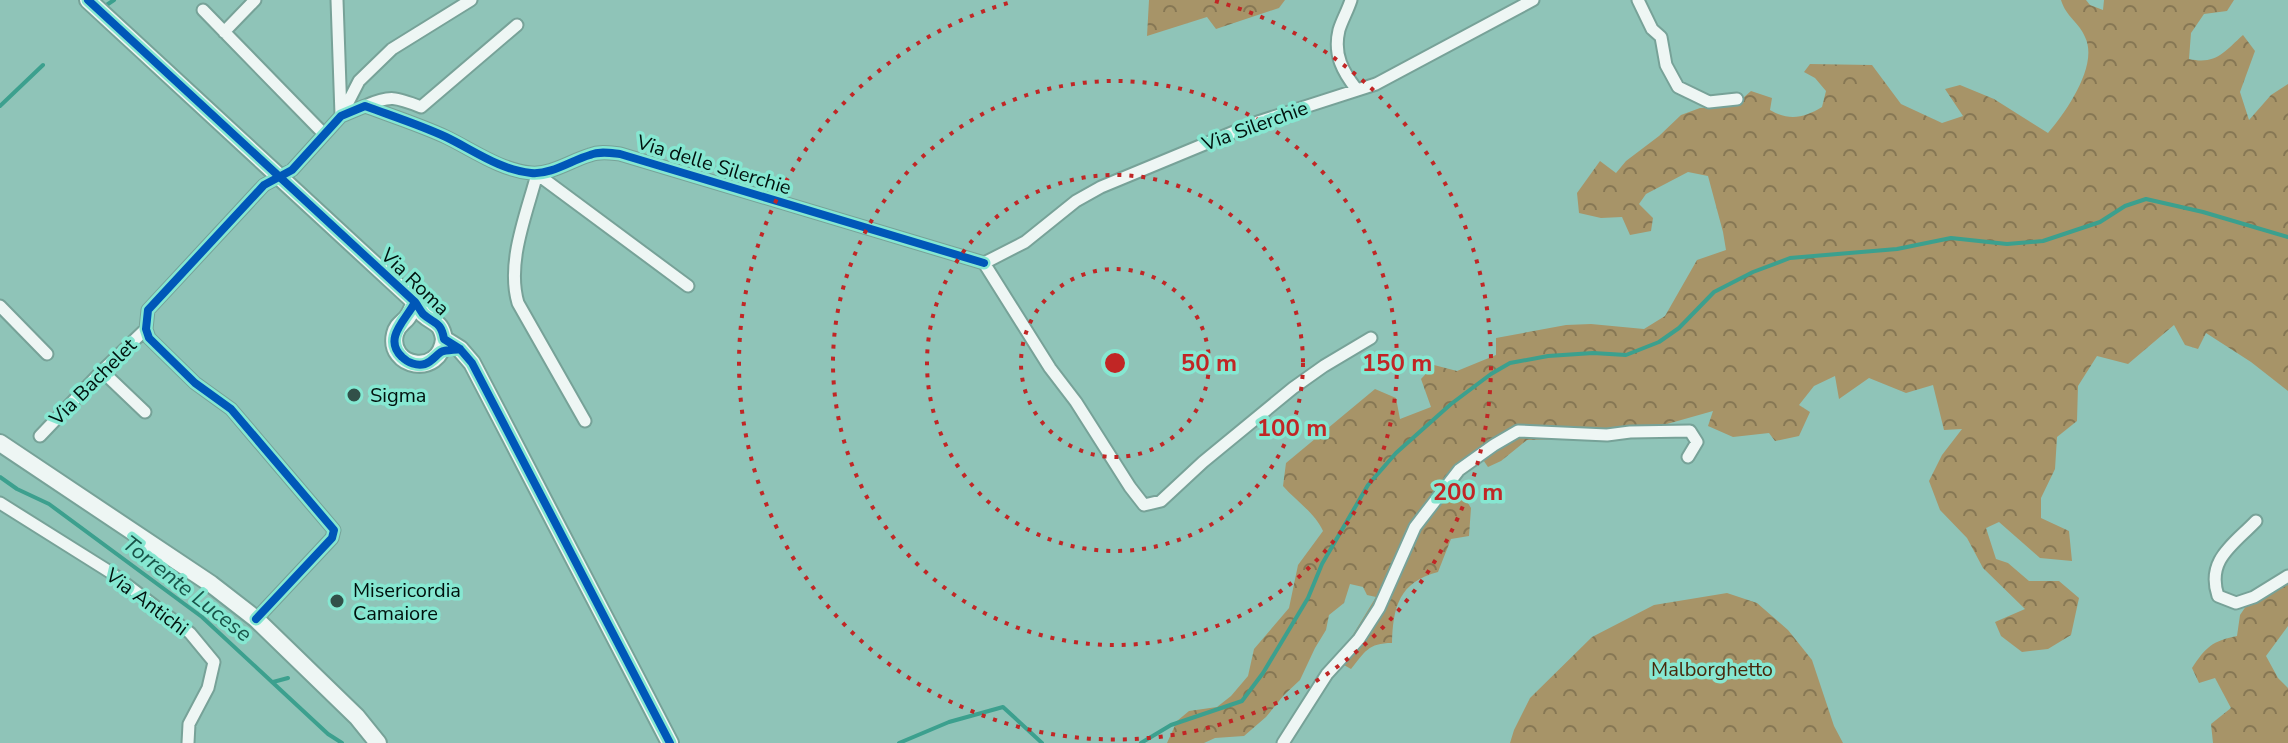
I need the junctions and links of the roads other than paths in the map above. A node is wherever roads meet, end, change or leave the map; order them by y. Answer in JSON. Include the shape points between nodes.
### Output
{"nodes":[{"id":1,"x":88,"y":0,"type":"edge"},
{"id":2,"x":255,"y":0,"type":"edge"},
{"id":3,"x":337,"y":0,"type":"edge"},
{"id":4,"x":471,"y":0,"type":"edge"},
{"id":5,"x":1351,"y":0,"type":"edge"},
{"id":6,"x":1533,"y":0,"type":"edge"},
{"id":7,"x":1638,"y":0,"type":"edge"},
{"id":8,"x":203,"y":10,"type":"dead end"},
{"id":9,"x":517,"y":25,"type":"dead end"},
{"id":10,"x":224,"y":32,"type":"junction"},
{"id":11,"x":1357,"y":90,"type":"junction"},
{"id":12,"x":1737,"y":99,"type":"dead end"},
{"id":13,"x":365,"y":106,"type":"junction"},
{"id":14,"x":341,"y":116,"type":"junction"},
{"id":15,"x":324,"y":134,"type":"junction"},
{"id":16,"x":537,"y":174,"type":"junction"},
{"id":17,"x":279,"y":177,"type":"junction"},
{"id":18,"x":984,"y":263,"type":"junction"},
{"id":19,"x":688,"y":286,"type":"dead end"},
{"id":20,"x":0,"y":306,"type":"edge"},
{"id":21,"x":416,"y":312,"type":"junction"},
{"id":22,"x":146,"y":329,"type":"junction"},
{"id":23,"x":1371,"y":338,"type":"dead end"},
{"id":24,"x":442,"y":346,"type":"junction"},
{"id":25,"x":47,"y":354,"type":"dead end"},
{"id":26,"x":102,"y":371,"type":"junction"},
{"id":27,"x":145,"y":412,"type":"dead end"},
{"id":28,"x":585,"y":421,"type":"dead end"},
{"id":29,"x":40,"y":436,"type":"dead end"},
{"id":30,"x":0,"y":443,"type":"edge"},
{"id":31,"x":1688,"y":457,"type":"dead end"},
{"id":32,"x":0,"y":503,"type":"edge"},
{"id":33,"x":2256,"y":521,"type":"dead end"},
{"id":34,"x":2288,"y":576,"type":"edge"},
{"id":35,"x":256,"y":619,"type":"junction"},
{"id":36,"x":188,"y":743,"type":"edge"},
{"id":37,"x":378,"y":743,"type":"edge"},
{"id":38,"x":670,"y":743,"type":"edge"},
{"id":39,"x":1283,"y":743,"type":"edge"}],
"edges":[{"from":1,"to":17,"type":"street","name":"Via Roma"},
{"from":2,"to":10,"type":"street"},
{"from":3,"to":14,"type":"street"},
{"from":4,"to":14,"type":"street","via":[[392,49],[359,81]]},
{"from":5,"to":11,"type":"street","via":[[1339,30],[1338,60]]},
{"from":6,"to":11,"type":"street","name":"Via Silerchie"},
{"from":7,"to":12,"type":"street","via":[[1661,37],[1666,65],[1678,87],[1709,102]]},
{"from":8,"to":10,"type":"street"},
{"from":9,"to":13,"type":"street","via":[[421,107],[397,98]]},
{"from":10,"to":15,"type":"street"},
{"from":11,"to":18,"type":"street","name":"Via Silerchie","via":[[1258,122],[1101,187],[1025,242]]},
{"from":13,"to":14,"type":"street"},
{"from":13,"to":16,"type":"street","via":[[479,156]]},
{"from":14,"to":15,"type":"street"},
{"from":15,"to":17,"type":"street"},
{"from":16,"to":18,"type":"street","name":"Via delle Silerchie","via":[[589,155],[620,154]]},
{"from":16,"to":19,"type":"street"},
{"from":16,"to":28,"type":"street","via":[[514,289]]},
{"from":17,"to":21,"type":"street","name":"Via Roma"},
{"from":17,"to":22,"type":"street","via":[[264,185],[148,310]]},
{"from":18,"to":23,"type":"street","via":[[1144,505],[1161,501],[1293,388]]},
{"from":20,"to":25,"type":"street"},
{"from":21,"to":24,"type":"street","name":"Via Roma","via":[[437,323]]},
{"from":21,"to":24,"type":"street","name":"Via Roma","via":[[401,322],[394,338],[398,354],[421,365],[435,359]]},
{"from":22,"to":26,"type":"street","name":"Via Bachelet"},
{"from":22,"to":35,"type":"street","via":[[188,375],[231,409],[334,530]]},
{"from":24,"to":38,"type":"street","name":"Via Roma","via":[[460,349],[472,363]]},
{"from":26,"to":27,"type":"street"},
{"from":26,"to":29,"type":"street","name":"Via Bachelet"},
{"from":30,"to":35,"type":"street"},
{"from":31,"to":39,"type":"street","via":[[1697,442],[1690,431],[1518,431],[1494,445],[1459,470],[1415,527],[1379,608],[1327,674]]},
{"from":32,"to":36,"type":"street","name":"Via Antichi","via":[[123,582],[190,633],[214,662],[208,688],[189,724]]},
{"from":33,"to":34,"type":"street","via":[[2218,561],[2218,596],[2236,603]]},
{"from":35,"to":37,"type":"street"}]}
